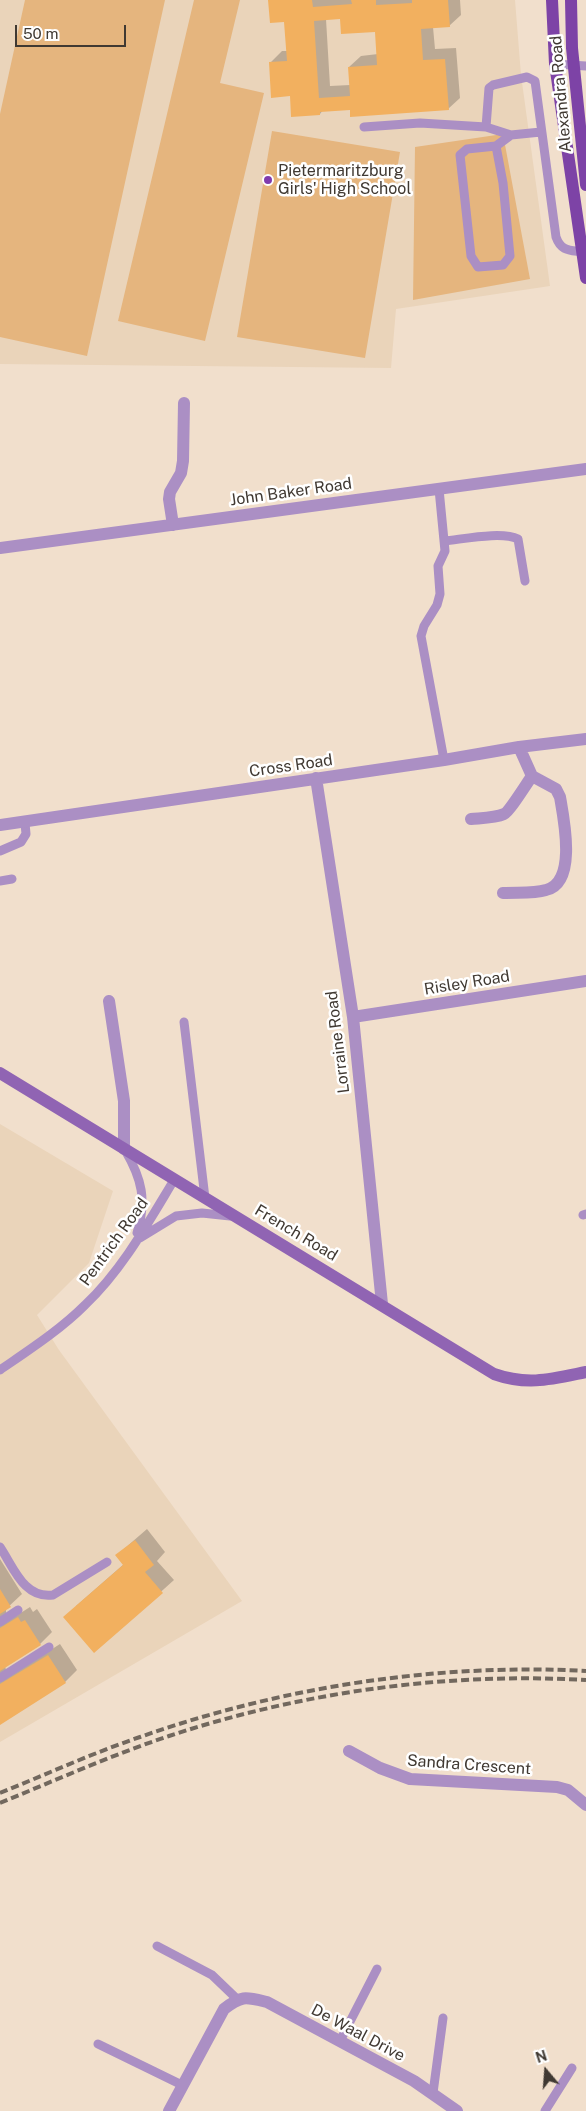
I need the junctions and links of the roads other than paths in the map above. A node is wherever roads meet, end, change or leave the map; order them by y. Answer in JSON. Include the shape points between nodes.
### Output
{"nodes":[{"id":1,"x":552,"y":0,"type":"edge"},
{"id":2,"x":570,"y":0,"type":"edge"},
{"id":3,"x":555,"y":64,"type":"junction"},
{"id":4,"x":580,"y":66,"type":"edge"},
{"id":5,"x":364,"y":127,"type":"dead end"},
{"id":6,"x":486,"y":127,"type":"junction"},
{"id":7,"x":541,"y":132,"type":"junction"},
{"id":8,"x":511,"y":135,"type":"junction"},
{"id":9,"x":496,"y":146,"type":"junction"},
{"id":10,"x":584,"y":153,"type":"edge"},
{"id":11,"x":586,"y":185,"type":"edge"},
{"id":12,"x":584,"y":252,"type":"edge"},
{"id":13,"x":586,"y":278,"type":"edge"},
{"id":14,"x":184,"y":403,"type":"dead end"},
{"id":15,"x":586,"y":469,"type":"edge"},
{"id":16,"x":439,"y":489,"type":"junction"},
{"id":17,"x":172,"y":525,"type":"junction"},
{"id":18,"x":444,"y":541,"type":"junction"},
{"id":19,"x":0,"y":548,"type":"edge"},
{"id":20,"x":525,"y":581,"type":"dead end"},
{"id":21,"x":586,"y":739,"type":"edge"},
{"id":22,"x":519,"y":747,"type":"junction"},
{"id":23,"x":444,"y":760,"type":"junction"},
{"id":24,"x":532,"y":776,"type":"junction"},
{"id":25,"x":316,"y":778,"type":"junction"},
{"id":26,"x":471,"y":819,"type":"dead end"},
{"id":27,"x":25,"y":823,"type":"junction"},
{"id":28,"x":0,"y":825,"type":"edge"},
{"id":29,"x":0,"y":851,"type":"edge"},
{"id":30,"x":12,"y":880,"type":"dead end"},
{"id":31,"x":0,"y":881,"type":"edge"},
{"id":32,"x":503,"y":893,"type":"dead end"},
{"id":33,"x":586,"y":982,"type":"edge"},
{"id":34,"x":109,"y":1001,"type":"dead end"},
{"id":35,"x":353,"y":1017,"type":"junction"},
{"id":36,"x":184,"y":1022,"type":"dead end"},
{"id":37,"x":0,"y":1073,"type":"edge"},
{"id":38,"x":124,"y":1148,"type":"junction"},
{"id":39,"x":174,"y":1180,"type":"junction"},
{"id":40,"x":205,"y":1198,"type":"junction"},
{"id":41,"x":238,"y":1217,"type":"junction"},
{"id":42,"x":135,"y":1242,"type":"junction"},
{"id":43,"x":382,"y":1304,"type":"junction"},
{"id":44,"x":0,"y":1370,"type":"edge"},
{"id":45,"x":586,"y":1372,"type":"edge"},
{"id":46,"x":0,"y":1547,"type":"edge"},
{"id":47,"x":107,"y":1562,"type":"dead end"},
{"id":48,"x":18,"y":1610,"type":"dead end"},
{"id":49,"x":0,"y":1622,"type":"edge"},
{"id":50,"x":49,"y":1647,"type":"dead end"},
{"id":51,"x":0,"y":1678,"type":"edge"},
{"id":52,"x":349,"y":1751,"type":"dead end"},
{"id":53,"x":586,"y":1804,"type":"edge"},
{"id":54,"x":157,"y":1946,"type":"dead end"},
{"id":55,"x":377,"y":1969,"type":"dead end"},
{"id":56,"x":237,"y":1999,"type":"junction"},
{"id":57,"x":443,"y":2018,"type":"dead end"},
{"id":58,"x":340,"y":2041,"type":"junction"},
{"id":59,"x":98,"y":2044,"type":"dead end"},
{"id":60,"x":572,"y":2068,"type":"dead end"},
{"id":61,"x":182,"y":2085,"type":"junction"},
{"id":62,"x":433,"y":2094,"type":"junction"},
{"id":63,"x":169,"y":2111,"type":"edge"},
{"id":64,"x":457,"y":2111,"type":"edge"},
{"id":65,"x":545,"y":2111,"type":"edge"}],
"edges":[{"from":1,"to":3,"type":"main road","name":"Alexandra Road"},
{"from":2,"to":4,"type":"main road","name":"Alexandra Road"},
{"from":3,"to":4,"type":"lane"},
{"from":3,"to":12,"type":"main road","name":"Alexandra Road"},
{"from":4,"to":10,"type":"main road","name":"Alexandra Road"},
{"from":5,"to":6,"type":"lane","via":[[420,123]]},
{"from":6,"to":7,"type":"lane","via":[[489,88],[493,84],[527,77],[535,81]]},
{"from":6,"to":8,"type":"lane"},
{"from":7,"to":8,"type":"lane"},
{"from":7,"to":12,"type":"lane","via":[[556,237],[564,250]]},
{"from":8,"to":9,"type":"lane"},
{"from":9,"to":9,"type":"lane","via":[[467,149],[460,154],[471,256],[478,267],[503,265],[510,256]]},
{"from":10,"to":11,"type":"main road","name":"Alexandra Road"},
{"from":12,"to":13,"type":"main road","name":"Alexandra Road"},
{"from":14,"to":17,"type":"street","via":[[183,461],[181,473],[170,492]]},
{"from":15,"to":16,"type":"street","name":"John Baker Road"},
{"from":16,"to":17,"type":"street","name":"John Baker Road"},
{"from":16,"to":18,"type":"lane"},
{"from":17,"to":19,"type":"street","name":"John Baker Road"},
{"from":18,"to":20,"type":"lane","via":[[514,536],[518,539]]},
{"from":18,"to":23,"type":"lane","via":[[445,551],[438,566],[440,594],[421,636]]},
{"from":21,"to":22,"type":"street","name":"Cross Road"},
{"from":22,"to":23,"type":"street","name":"Cross Road"},
{"from":22,"to":24,"type":"street"},
{"from":23,"to":25,"type":"street","name":"Cross Road"},
{"from":24,"to":26,"type":"street","via":[[509,811],[503,815]]},
{"from":24,"to":32,"type":"street","via":[[556,789],[560,797],[567,856],[563,877],[547,890]]},
{"from":25,"to":27,"type":"street","name":"Cross Road"},
{"from":25,"to":35,"type":"street","name":"Lorraine Road"},
{"from":27,"to":28,"type":"street","name":"Cross Road"},
{"from":27,"to":29,"type":"lane","via":[[26,834],[21,842]]},
{"from":30,"to":31,"type":"lane"},
{"from":33,"to":35,"type":"street","name":"Risley Road"},
{"from":34,"to":38,"type":"street","via":[[124,1101]]},
{"from":35,"to":43,"type":"street","name":"Lorraine Road"},
{"from":36,"to":40,"type":"lane"},
{"from":37,"to":38,"type":"street","name":"French Road"},
{"from":38,"to":39,"type":"street","name":"French Road"},
{"from":38,"to":42,"type":"lane","via":[[134,1167],[142,1195],[143,1210]]},
{"from":39,"to":40,"type":"street","name":"French Road"},
{"from":39,"to":42,"type":"lane","name":"Pentrich Road"},
{"from":40,"to":41,"type":"street","name":"French Road"},
{"from":41,"to":42,"type":"lane","via":[[183,1214]]},
{"from":41,"to":43,"type":"street","name":"French Road"},
{"from":42,"to":44,"type":"lane","name":"Pentrich Road","via":[[85,1305]]},
{"from":43,"to":45,"type":"street","name":"French Road","via":[[494,1374],[512,1380],[541,1380]]},
{"from":46,"to":47,"type":"lane","via":[[28,1590],[44,1596],[52,1595]]},
{"from":48,"to":49,"type":"lane"},
{"from":50,"to":51,"type":"lane"},
{"from":52,"to":53,"type":"street","name":"Sandra Crescent","via":[[380,1768],[410,1779],[557,1787],[568,1790]]},
{"from":54,"to":56,"type":"lane","via":[[212,1975]]},
{"from":55,"to":58,"type":"lane"},
{"from":56,"to":58,"type":"street","name":"De Waal Drive","via":[[247,1997],[267,2002]]},
{"from":56,"to":61,"type":"street","via":[[224,2009]]},
{"from":57,"to":62,"type":"lane"},
{"from":58,"to":62,"type":"street","name":"De Waal Drive"},
{"from":59,"to":61,"type":"lane"},
{"from":60,"to":65,"type":"lane"},
{"from":61,"to":63,"type":"street"},
{"from":62,"to":64,"type":"street","name":"De Waal Drive"}]}
